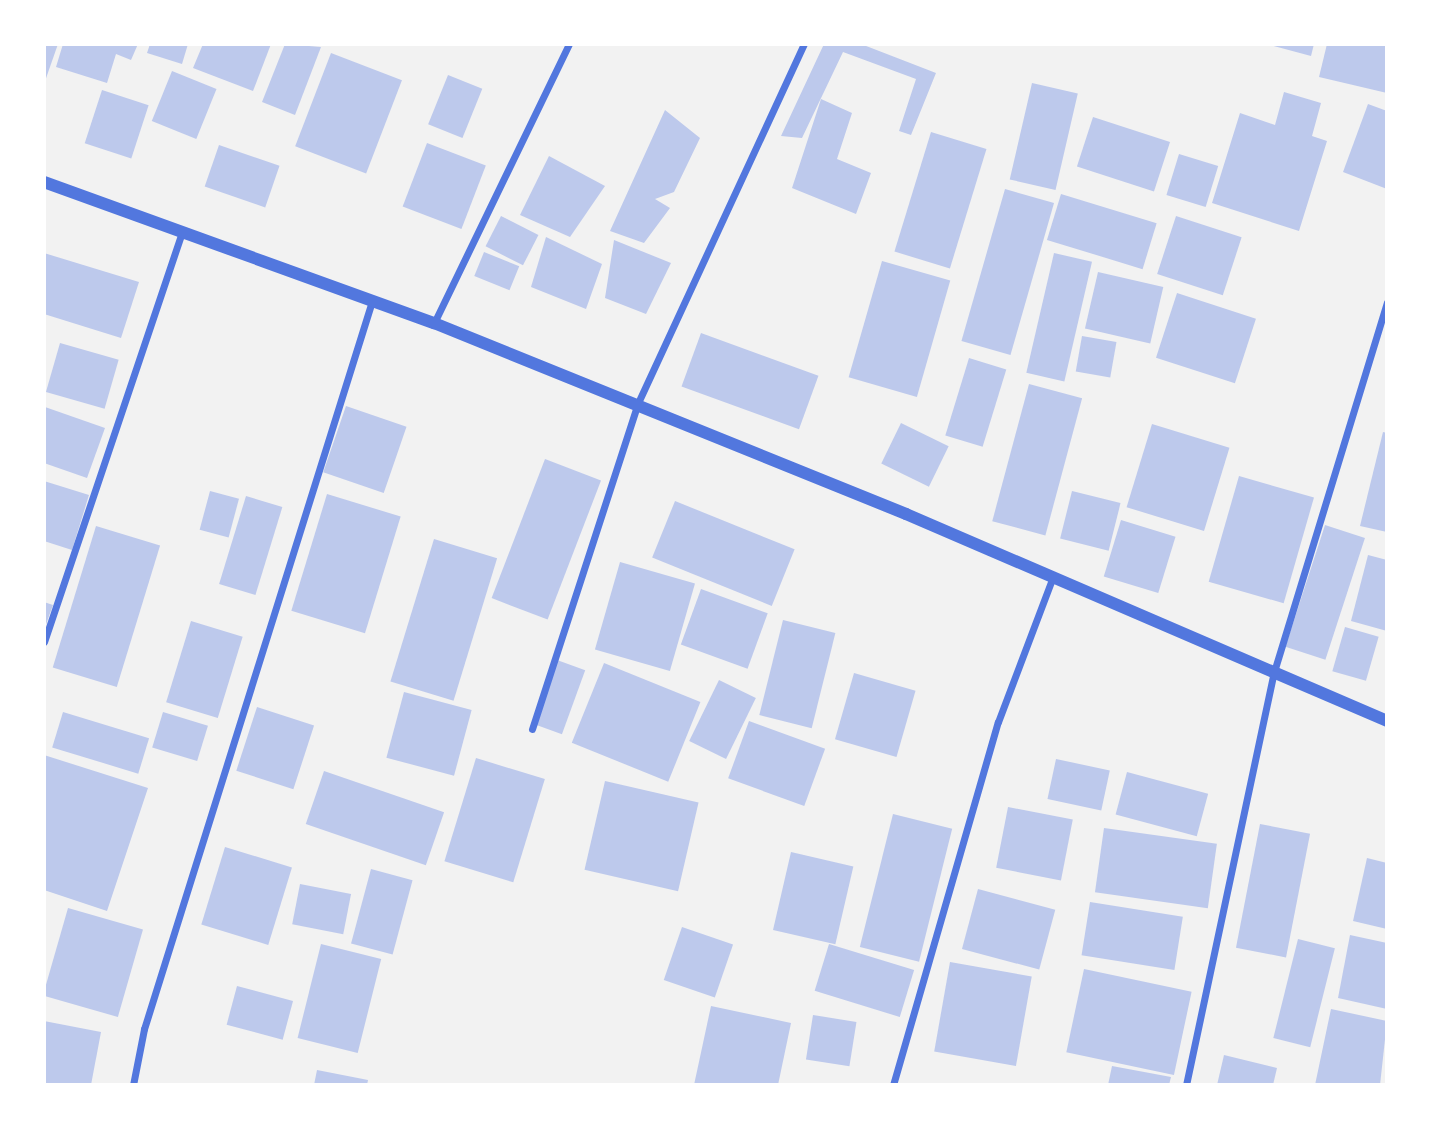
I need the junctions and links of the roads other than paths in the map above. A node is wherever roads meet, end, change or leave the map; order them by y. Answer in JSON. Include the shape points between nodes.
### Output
{"nodes":[{"id":1,"x":569,"y":44,"type":"edge"},
{"id":2,"x":804,"y":44,"type":"edge"},
{"id":3,"x":44,"y":182,"type":"edge"},
{"id":4,"x":182,"y":233,"type":"junction"},
{"id":5,"x":373,"y":301,"type":"junction"},
{"id":6,"x":1387,"y":302,"type":"edge"},
{"id":7,"x":434,"y":323,"type":"junction"},
{"id":8,"x":637,"y":405,"type":"junction"},
{"id":9,"x":1052,"y":579,"type":"junction"},
{"id":10,"x":44,"y":642,"type":"edge"},
{"id":11,"x":1273,"y":675,"type":"junction"},
{"id":12,"x":1387,"y":721,"type":"edge"},
{"id":13,"x":532,"y":729,"type":"dead end"},
{"id":14,"x":133,"y":1085,"type":"edge"},
{"id":15,"x":893,"y":1085,"type":"edge"},
{"id":16,"x":1186,"y":1085,"type":"edge"}],
"edges":[{"from":1,"to":7,"type":"street"},
{"from":2,"to":8,"type":"street"},
{"from":3,"to":4,"type":"street"},
{"from":4,"to":5,"type":"street"},
{"from":4,"to":10,"type":"street"},
{"from":5,"to":7,"type":"street"},
{"from":5,"to":14,"type":"street","via":[[144,1029]]},
{"from":6,"to":11,"type":"street"},
{"from":7,"to":8,"type":"street"},
{"from":8,"to":9,"type":"street"},
{"from":8,"to":13,"type":"street"},
{"from":9,"to":11,"type":"street"},
{"from":9,"to":15,"type":"street","via":[[998,722]]},
{"from":11,"to":12,"type":"street"},
{"from":11,"to":16,"type":"street"}]}
